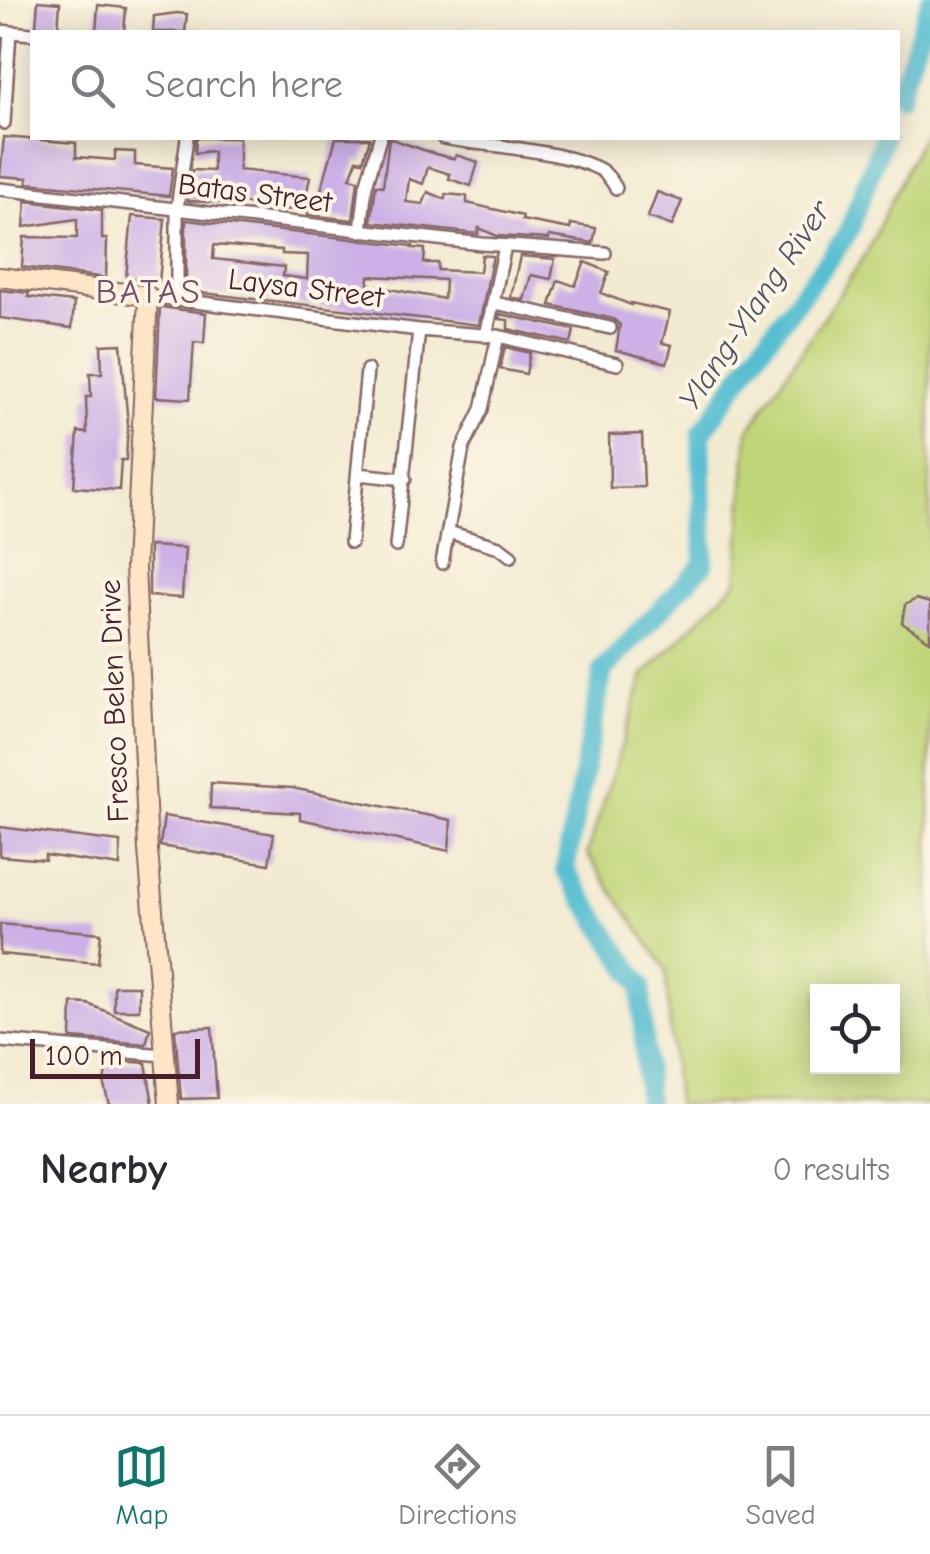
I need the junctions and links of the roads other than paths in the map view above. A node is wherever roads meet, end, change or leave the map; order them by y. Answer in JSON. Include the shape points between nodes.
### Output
{"nodes":[{"id":1,"x":5,"y":32,"type":"edge"},
{"id":2,"x":30,"y":34,"type":"edge"},
{"id":3,"x":2,"y":92,"type":"edge"},
{"id":4,"x":4,"y":123,"type":"dead end"},
{"id":5,"x":187,"y":140,"type":"edge"},
{"id":6,"x":379,"y":140,"type":"edge"},
{"id":7,"x":455,"y":140,"type":"edge"},
{"id":8,"x":616,"y":188,"type":"dead end"},
{"id":9,"x":0,"y":189,"type":"edge"},
{"id":10,"x":177,"y":209,"type":"junction"},
{"id":11,"x":361,"y":231,"type":"junction"},
{"id":12,"x":505,"y":246,"type":"junction"},
{"id":13,"x":605,"y":253,"type":"dead end"},
{"id":14,"x":0,"y":278,"type":"edge"},
{"id":15,"x":148,"y":296,"type":"junction"},
{"id":16,"x":176,"y":300,"type":"junction"},
{"id":17,"x":495,"y":303,"type":"junction"},
{"id":18,"x":610,"y":328,"type":"dead end"},
{"id":19,"x":419,"y":330,"type":"junction"},
{"id":20,"x":492,"y":336,"type":"junction"},
{"id":21,"x":618,"y":364,"type":"dead end"},
{"id":22,"x":368,"y":370,"type":"dead end"},
{"id":23,"x":358,"y":474,"type":"junction"},
{"id":24,"x":405,"y":479,"type":"junction"},
{"id":25,"x":448,"y":532,"type":"junction"},
{"id":26,"x":351,"y":542,"type":"dead end"},
{"id":27,"x":396,"y":546,"type":"dead end"},
{"id":28,"x":511,"y":556,"type":"dead end"},
{"id":29,"x":442,"y":563,"type":"dead end"},
{"id":30,"x":0,"y":1041,"type":"edge"},
{"id":31,"x":164,"y":1054,"type":"junction"},
{"id":32,"x":169,"y":1104,"type":"edge"}],
"edges":[{"from":1,"to":2,"type":"street"},
{"from":1,"to":3,"type":"street"},
{"from":3,"to":4,"type":"street"},
{"from":5,"to":10,"type":"street"},
{"from":6,"to":11,"type":"street"},
{"from":7,"to":8,"type":"street","via":[[592,167]]},
{"from":9,"to":10,"type":"street","name":"Batas Street"},
{"from":10,"to":11,"type":"street","name":"Batas Street"},
{"from":10,"to":16,"type":"street"},
{"from":11,"to":12,"type":"street","name":"Batas Street"},
{"from":12,"to":13,"type":"street","name":"Batas Street"},
{"from":12,"to":17,"type":"street"},
{"from":14,"to":15,"type":"street","name":"Laysa Street"},
{"from":15,"to":16,"type":"street","name":"Laysa Street"},
{"from":15,"to":31,"type":"street","name":"Fresco Belen Drive","via":[[136,567]]},
{"from":16,"to":19,"type":"street","name":"Laysa Street"},
{"from":17,"to":18,"type":"street"},
{"from":17,"to":20,"type":"street"},
{"from":19,"to":20,"type":"street","name":"Laysa Street"},
{"from":19,"to":24,"type":"street"},
{"from":20,"to":21,"type":"street","name":"Laysa Street"},
{"from":20,"to":25,"type":"street","via":[[482,408],[463,448]]},
{"from":22,"to":23,"type":"street"},
{"from":23,"to":24,"type":"street"},
{"from":23,"to":26,"type":"street"},
{"from":24,"to":27,"type":"street"},
{"from":25,"to":28,"type":"street"},
{"from":25,"to":29,"type":"street"},
{"from":30,"to":31,"type":"street"},
{"from":31,"to":32,"type":"street","name":"Fresco Belen Drive"}]}
